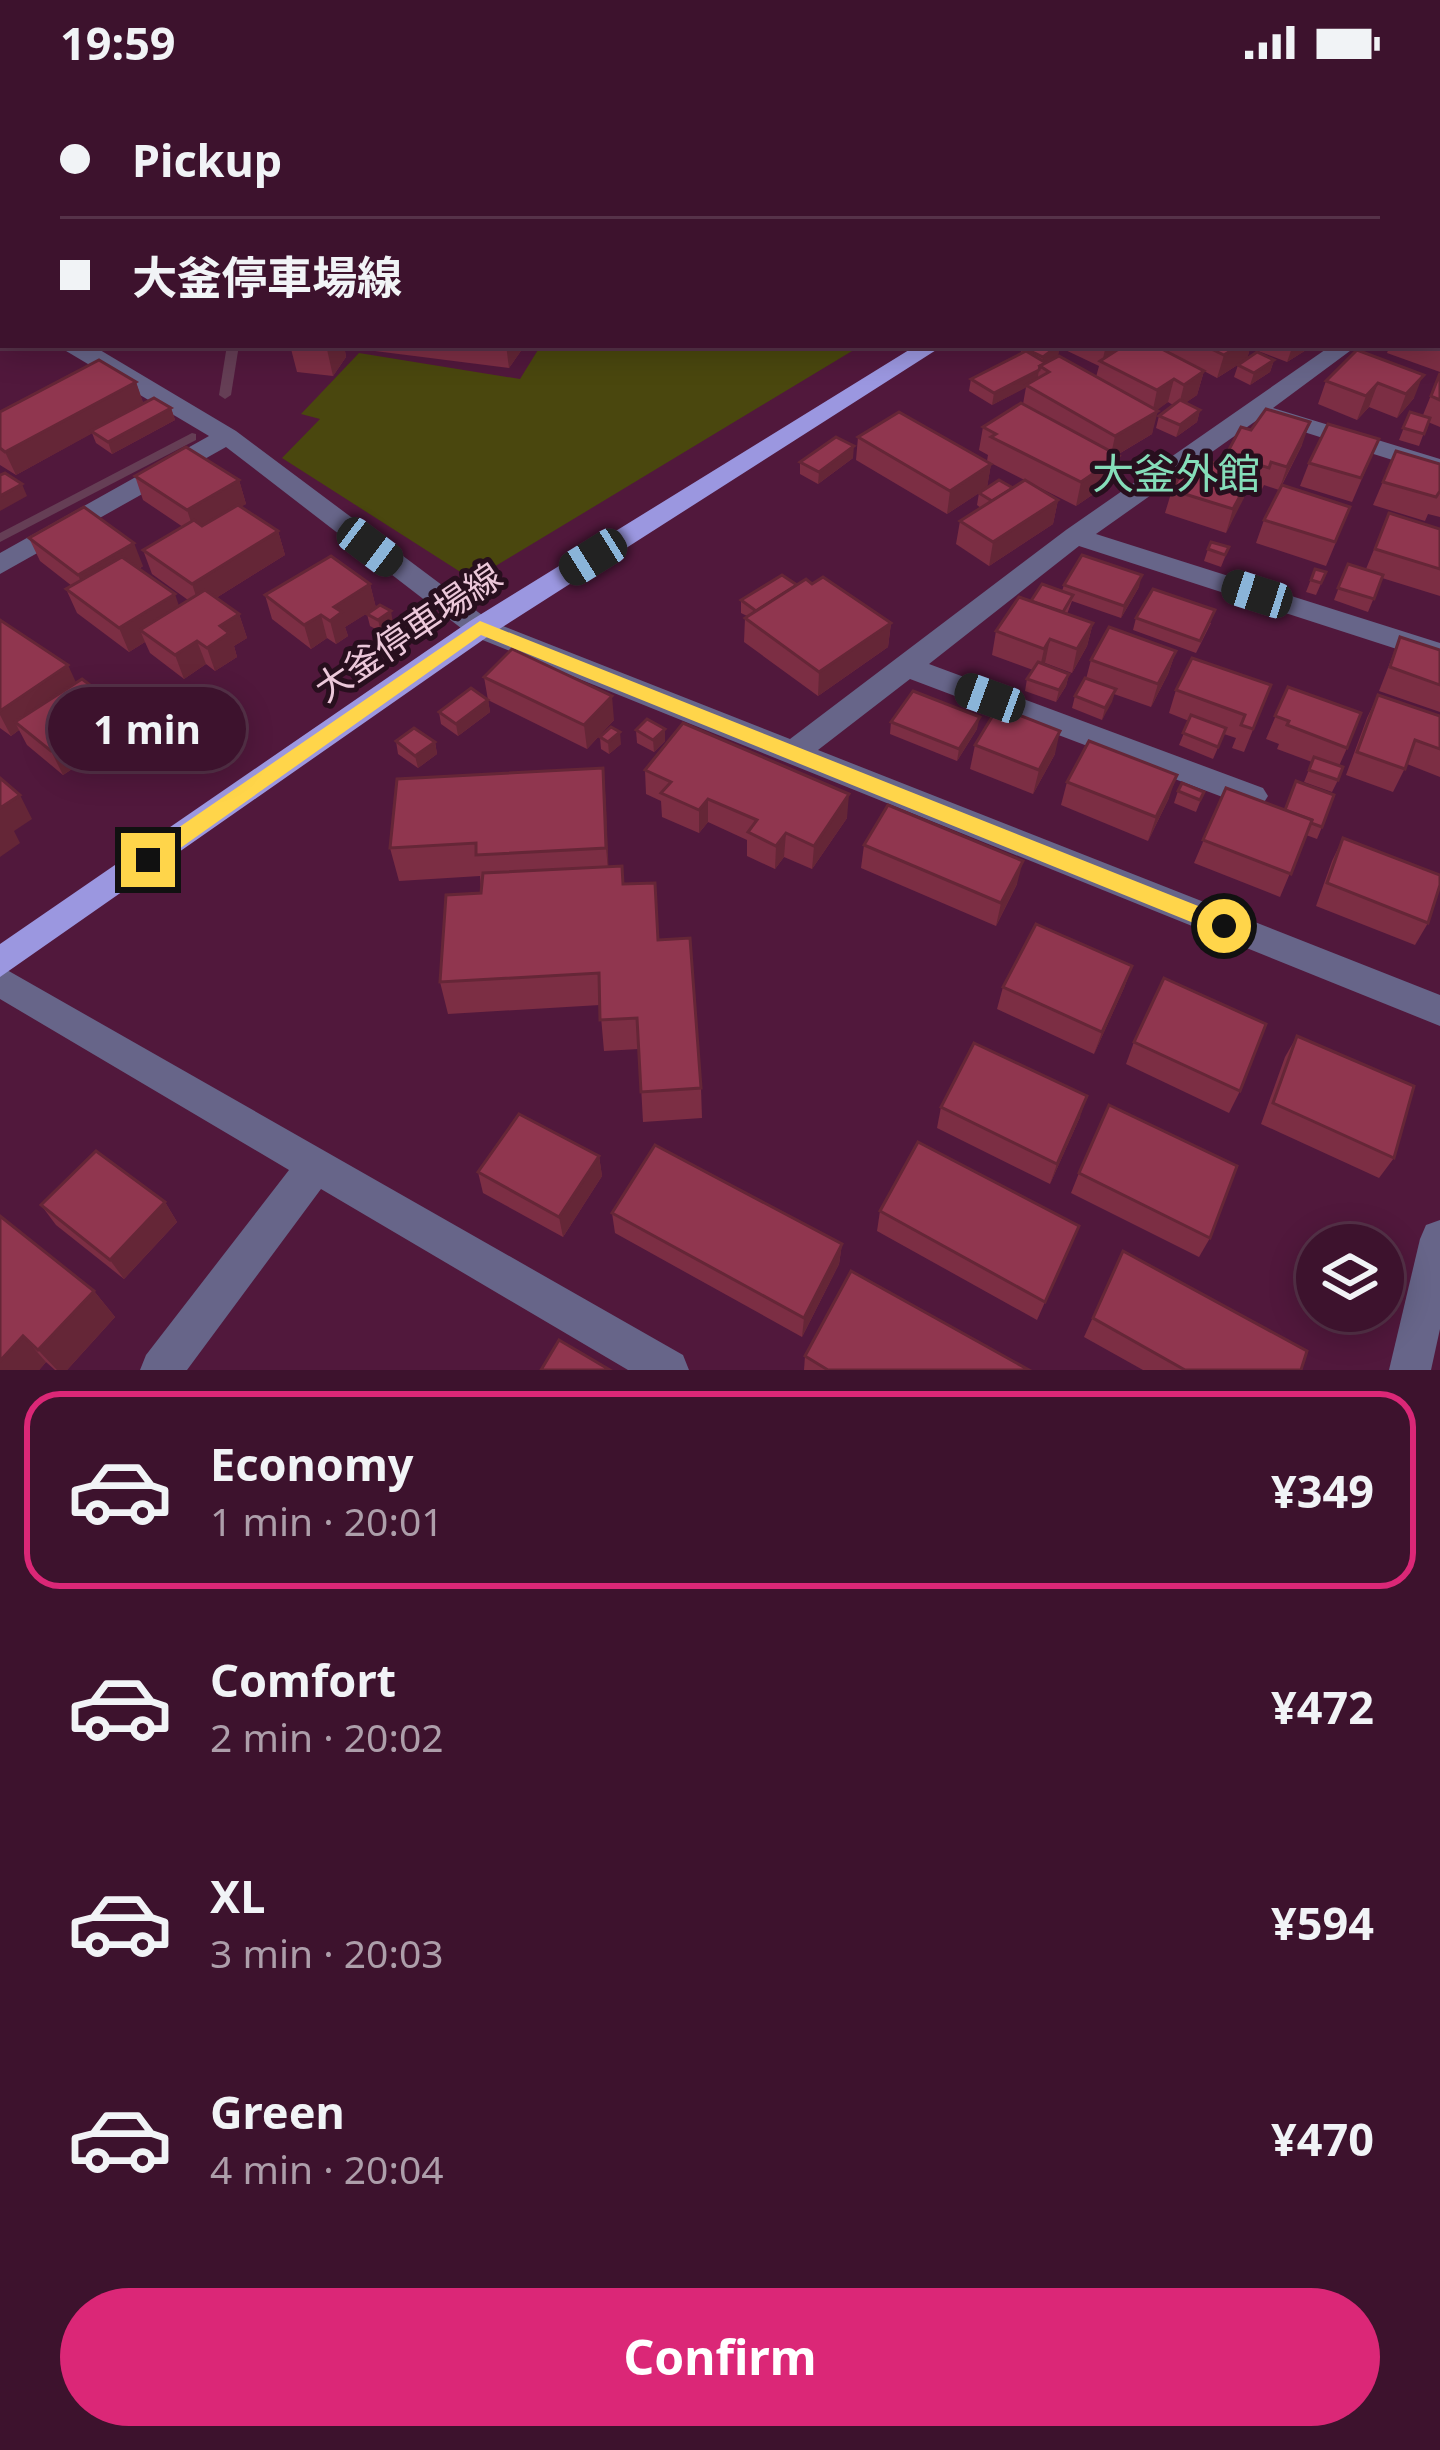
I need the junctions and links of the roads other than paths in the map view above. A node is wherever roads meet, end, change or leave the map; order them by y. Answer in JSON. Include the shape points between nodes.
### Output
{"nodes":[{"id":1,"x":76,"y":348,"type":"edge"},
{"id":2,"x":928,"y":348,"type":"edge"},
{"id":3,"x":1343,"y":348,"type":"edge"},
{"id":4,"x":1252,"y":409,"type":"junction"},
{"id":5,"x":227,"y":436,"type":"junction"},
{"id":6,"x":1440,"y":466,"type":"edge"},
{"id":7,"x":1075,"y":536,"type":"junction"},
{"id":8,"x":0,"y":566,"type":"edge"},
{"id":9,"x":480,"y":628,"type":"junction"},
{"id":10,"x":1440,"y":653,"type":"edge"},
{"id":11,"x":903,"y":665,"type":"junction"},
{"id":12,"x":791,"y":755,"type":"junction"},
{"id":13,"x":1252,"y":796,"type":"edge"},
{"id":14,"x":0,"y":963,"type":"edge"},
{"id":15,"x":0,"y":981,"type":"edge"},
{"id":16,"x":1440,"y":1011,"type":"edge"},
{"id":17,"x":316,"y":1165,"type":"junction"},
{"id":18,"x":1440,"y":1239,"type":"edge"},
{"id":19,"x":161,"y":1370,"type":"edge"},
{"id":20,"x":668,"y":1370,"type":"edge"},
{"id":21,"x":1410,"y":1370,"type":"edge"}],
"edges":[{"from":1,"to":5,"type":"street"},
{"from":2,"to":9,"type":"main road","name":"大釜停車場線"},
{"from":3,"to":4,"type":"street"},
{"from":4,"to":6,"type":"street"},
{"from":4,"to":7,"type":"street"},
{"from":5,"to":8,"type":"street"},
{"from":5,"to":9,"type":"street"},
{"from":7,"to":10,"type":"street"},
{"from":7,"to":11,"type":"street"},
{"from":9,"to":12,"type":"street"},
{"from":9,"to":14,"type":"main road","name":"大釜停車場線"},
{"from":11,"to":12,"type":"street"},
{"from":11,"to":13,"type":"street"},
{"from":12,"to":16,"type":"street"},
{"from":15,"to":17,"type":"street"},
{"from":17,"to":19,"type":"street"},
{"from":17,"to":20,"type":"street"},
{"from":18,"to":21,"type":"street"}]}
